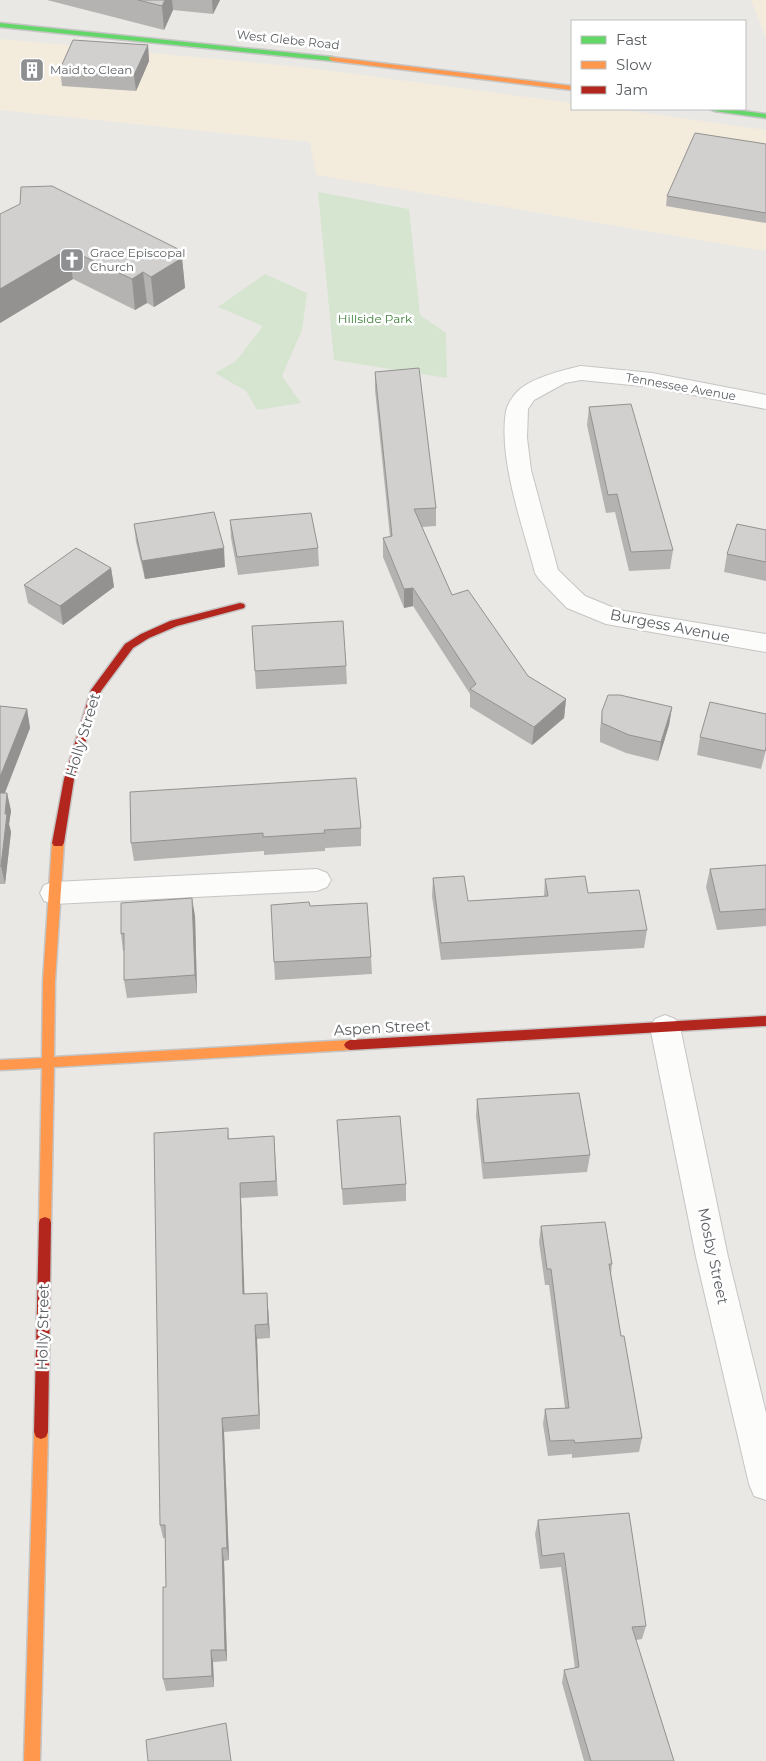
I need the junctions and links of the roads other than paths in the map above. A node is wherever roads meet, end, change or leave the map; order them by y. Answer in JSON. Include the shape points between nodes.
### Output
{"nodes":[{"id":1,"x":0,"y":25,"type":"edge"},
{"id":2,"x":571,"y":88,"type":"edge"},
{"id":3,"x":721,"y":110,"type":"edge"},
{"id":4,"x":766,"y":116,"type":"edge"},
{"id":5,"x":766,"y":402,"type":"edge"},
{"id":6,"x":516,"y":438,"type":"joint"},
{"id":7,"x":240,"y":606,"type":"dead end"},
{"id":8,"x":766,"y":644,"type":"edge"},
{"id":9,"x":316,"y":880,"type":"dead end"},
{"id":10,"x":54,"y":893,"type":"junction"},
{"id":11,"x":766,"y":1021,"type":"edge"},
{"id":12,"x":665,"y":1027,"type":"junction"},
{"id":13,"x":48,"y":1061,"type":"junction"},
{"id":14,"x":0,"y":1065,"type":"edge"},
{"id":15,"x":766,"y":1484,"type":"edge"},
{"id":16,"x":32,"y":1761,"type":"edge"}],
"edges":[{"from":1,"to":2,"type":"street","name":"West Glebe Road","via":[[328,58]]},
{"from":3,"to":4,"type":"street"},
{"from":5,"to":6,"type":"street","name":"Tennessee Avenue","via":[[652,380],[581,373],[558,378],[526,395],[517,409]]},
{"from":6,"to":8,"type":"street","name":"Burgess Avenue","via":[[520,470],[547,573],[576,602],[615,618]]},
{"from":7,"to":10,"type":"street","name":"Holly Street","via":[[174,623],[145,636],[129,646],[96,690],[69,779],[56,856]]},
{"from":9,"to":10,"type":"street"},
{"from":10,"to":13,"type":"street","name":"Holly Street"},
{"from":11,"to":12,"type":"street","name":"Aspen Street"},
{"from":12,"to":13,"type":"street","name":"Aspen Street"},
{"from":12,"to":15,"type":"street","name":"Mosby Street","via":[[712,1256]]},
{"from":13,"to":14,"type":"street","name":"Aspen Street"},
{"from":13,"to":16,"type":"street","name":"Holly Street"}]}
